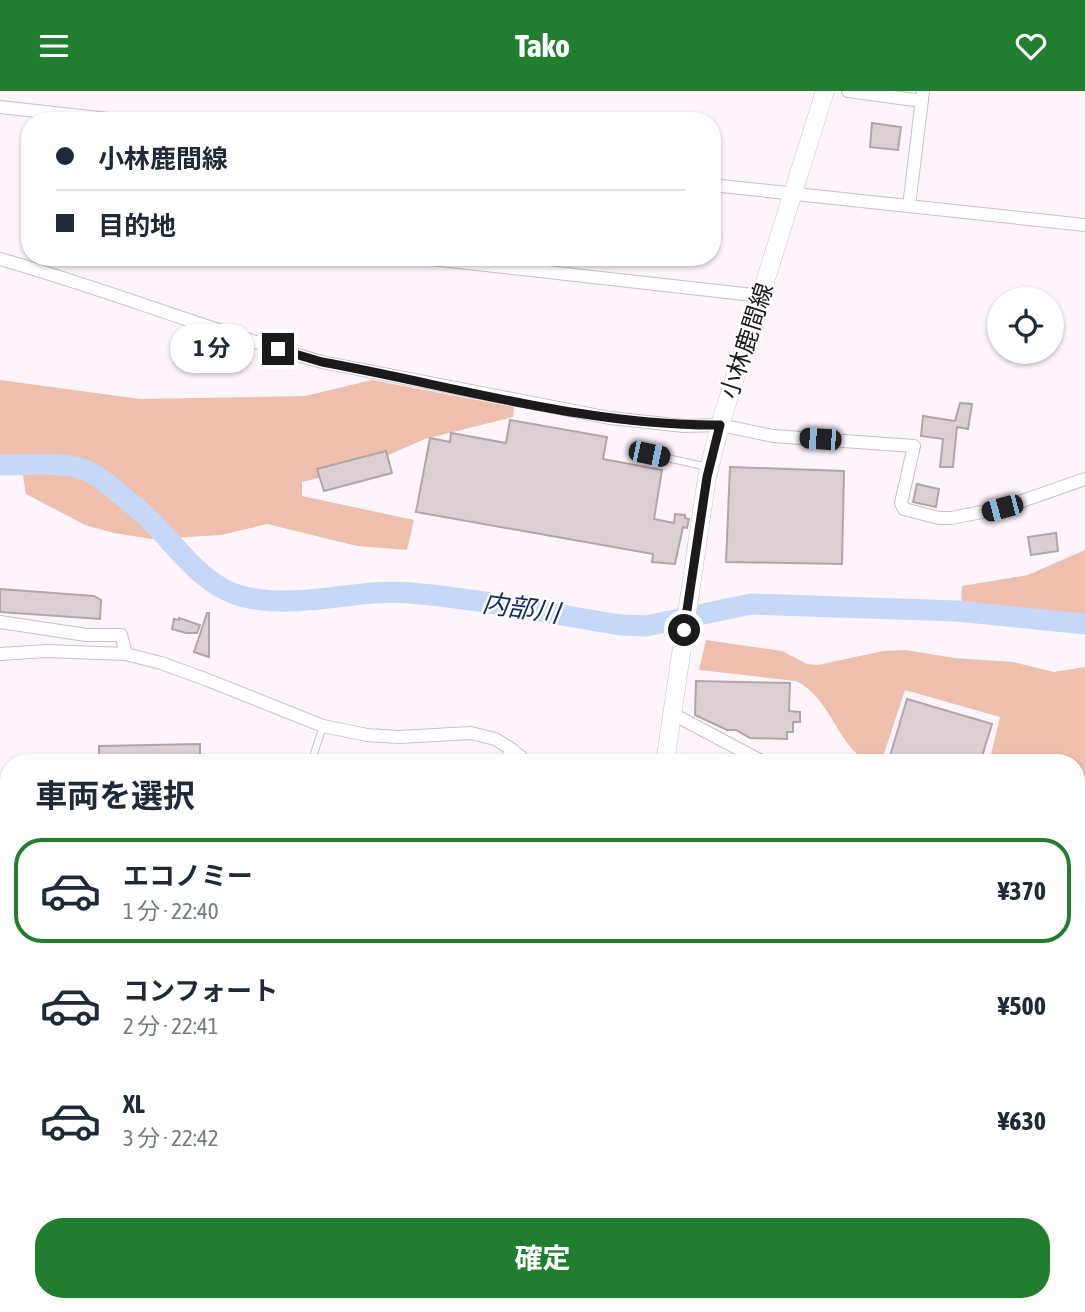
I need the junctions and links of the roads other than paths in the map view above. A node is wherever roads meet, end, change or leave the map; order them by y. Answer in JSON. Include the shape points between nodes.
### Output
{"nodes":[{"id":1,"x":825,"y":91,"type":"edge"},
{"id":2,"x":848,"y":91,"type":"edge"},
{"id":3,"x":923,"y":96,"type":"edge"},
{"id":4,"x":0,"y":107,"type":"edge"},
{"id":5,"x":45,"y":112,"type":"edge"},
{"id":6,"x":721,"y":186,"type":"edge"},
{"id":7,"x":793,"y":194,"type":"junction"},
{"id":8,"x":909,"y":206,"type":"junction"},
{"id":9,"x":1085,"y":225,"type":"edge"},
{"id":10,"x":0,"y":259,"type":"edge"},
{"id":11,"x":21,"y":265,"type":"edge"},
{"id":12,"x":24,"y":266,"type":"edge"},
{"id":13,"x":494,"y":266,"type":"edge"},
{"id":14,"x":762,"y":296,"type":"junction"},
{"id":15,"x":720,"y":425,"type":"junction"},
{"id":16,"x":649,"y":454,"type":"dead end"},
{"id":17,"x":710,"y":468,"type":"junction"},
{"id":18,"x":1085,"y":479,"type":"edge"},
{"id":19,"x":0,"y":622,"type":"edge"},
{"id":20,"x":0,"y":654,"type":"edge"},
{"id":21,"x":127,"y":654,"type":"junction"},
{"id":22,"x":671,"y":713,"type":"junction"},
{"id":23,"x":323,"y":726,"type":"junction"},
{"id":24,"x":511,"y":749,"type":"junction"},
{"id":25,"x":314,"y":754,"type":"edge"},
{"id":26,"x":510,"y":754,"type":"edge"},
{"id":27,"x":517,"y":754,"type":"edge"},
{"id":28,"x":665,"y":754,"type":"edge"},
{"id":29,"x":748,"y":754,"type":"edge"}],
"edges":[{"from":1,"to":7,"type":"main road","name":"小林鹿間線"},
{"from":2,"to":3,"type":"street"},
{"from":3,"to":8,"type":"street"},
{"from":4,"to":5,"type":"street"},
{"from":6,"to":7,"type":"street"},
{"from":7,"to":8,"type":"street"},
{"from":7,"to":14,"type":"main road","name":"小林鹿間線"},
{"from":8,"to":9,"type":"street"},
{"from":10,"to":11,"type":"street"},
{"from":12,"to":15,"type":"street","via":[[322,362],[610,418]]},
{"from":13,"to":14,"type":"street"},
{"from":14,"to":15,"type":"main road","name":"小林鹿間線"},
{"from":15,"to":17,"type":"main road","name":"小林鹿間線"},
{"from":15,"to":18,"type":"street","via":[[773,436],[914,446],[901,503],[904,509],[939,519],[1002,508]]},
{"from":16,"to":17,"type":"lane"},
{"from":17,"to":22,"type":"main road","name":"小林鹿間線"},
{"from":19,"to":21,"type":"street","via":[[86,635],[121,635]]},
{"from":20,"to":21,"type":"street"},
{"from":21,"to":23,"type":"street","via":[[194,674]]},
{"from":22,"to":28,"type":"main road","name":"小林鹿間線"},
{"from":22,"to":29,"type":"street"},
{"from":23,"to":24,"type":"street","via":[[399,737],[471,733]]},
{"from":23,"to":25,"type":"lane"},
{"from":24,"to":26,"type":"street"},
{"from":24,"to":27,"type":"street"}]}
